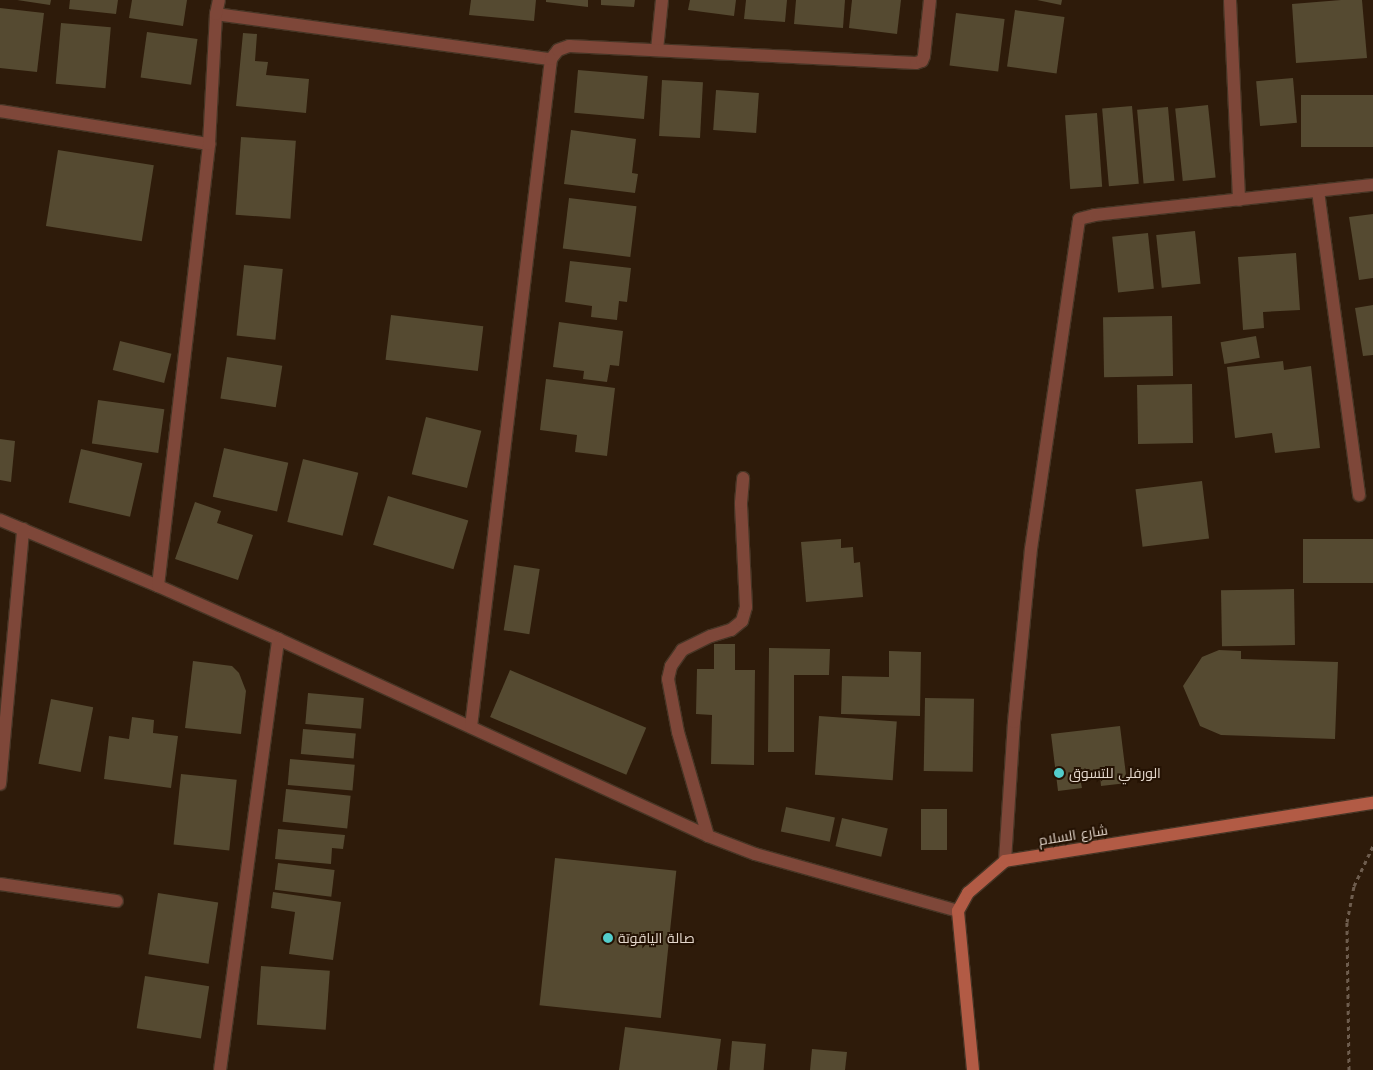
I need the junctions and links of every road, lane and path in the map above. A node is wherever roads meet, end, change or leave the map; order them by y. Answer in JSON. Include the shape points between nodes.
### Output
{"nodes":[{"id":1,"x":219,"y":0,"type":"edge"},
{"id":2,"x":662,"y":0,"type":"edge"},
{"id":3,"x":930,"y":0,"type":"edge"},
{"id":4,"x":1230,"y":0,"type":"edge"},
{"id":5,"x":216,"y":14,"type":"junction"},
{"id":6,"x":657,"y":50,"type":"junction"},
{"id":7,"x":551,"y":60,"type":"junction"},
{"id":8,"x":0,"y":111,"type":"edge"},
{"id":9,"x":209,"y":144,"type":"junction"},
{"id":10,"x":1373,"y":185,"type":"edge"},
{"id":11,"x":1318,"y":191,"type":"junction"},
{"id":12,"x":1239,"y":200,"type":"junction"},
{"id":13,"x":743,"y":478,"type":"dead end"},
{"id":14,"x":1359,"y":495,"type":"dead end"},
{"id":15,"x":0,"y":520,"type":"edge"},
{"id":16,"x":23,"y":529,"type":"junction"},
{"id":17,"x":158,"y":586,"type":"junction"},
{"id":18,"x":278,"y":639,"type":"junction"},
{"id":19,"x":5,"y":675,"type":"edge"},
{"id":20,"x":471,"y":727,"type":"junction"},
{"id":21,"x":0,"y":784,"type":"edge"},
{"id":22,"x":1373,"y":803,"type":"edge"},
{"id":23,"x":708,"y":836,"type":"junction"},
{"id":24,"x":1373,"y":846,"type":"edge"},
{"id":25,"x":1005,"y":861,"type":"junction"},
{"id":26,"x":0,"y":884,"type":"edge"},
{"id":27,"x":117,"y":901,"type":"dead end"},
{"id":28,"x":958,"y":911,"type":"junction"},
{"id":29,"x":220,"y":1070,"type":"edge"},
{"id":30,"x":973,"y":1070,"type":"edge"},
{"id":31,"x":1349,"y":1070,"type":"edge"}],
"edges":[{"from":1,"to":5,"type":"street"},
{"from":2,"to":6,"type":"street"},
{"from":3,"to":6,"type":"street","via":[[924,56],[916,63]]},
{"from":4,"to":12,"type":"street"},
{"from":5,"to":7,"type":"street"},
{"from":5,"to":9,"type":"street"},
{"from":6,"to":7,"type":"street","via":[[569,46],[558,50]]},
{"from":7,"to":20,"type":"street"},
{"from":8,"to":9,"type":"street"},
{"from":9,"to":17,"type":"street"},
{"from":10,"to":11,"type":"street"},
{"from":11,"to":12,"type":"street"},
{"from":11,"to":14,"type":"street"},
{"from":12,"to":25,"type":"street","via":[[1083,216],[1076,223],[1032,549],[1014,722]]},
{"from":13,"to":23,"type":"street","via":[[741,503],[746,608],[742,621],[731,630],[682,650],[670,666],[668,679],[678,732]]},
{"from":15,"to":16,"type":"street"},
{"from":16,"to":17,"type":"street"},
{"from":16,"to":19,"type":"street"},
{"from":17,"to":18,"type":"street"},
{"from":18,"to":20,"type":"street"},
{"from":18,"to":29,"type":"street"},
{"from":19,"to":21,"type":"street"},
{"from":20,"to":23,"type":"street"},
{"from":22,"to":25,"type":"main road","name":"شارع السلام"},
{"from":23,"to":28,"type":"street","via":[[755,854]]},
{"from":24,"to":31,"type":"path","via":[[1354,886],[1347,922]]},
{"from":25,"to":28,"type":"main road","via":[[968,893]]},
{"from":26,"to":27,"type":"street"},
{"from":28,"to":30,"type":"main road"}]}
